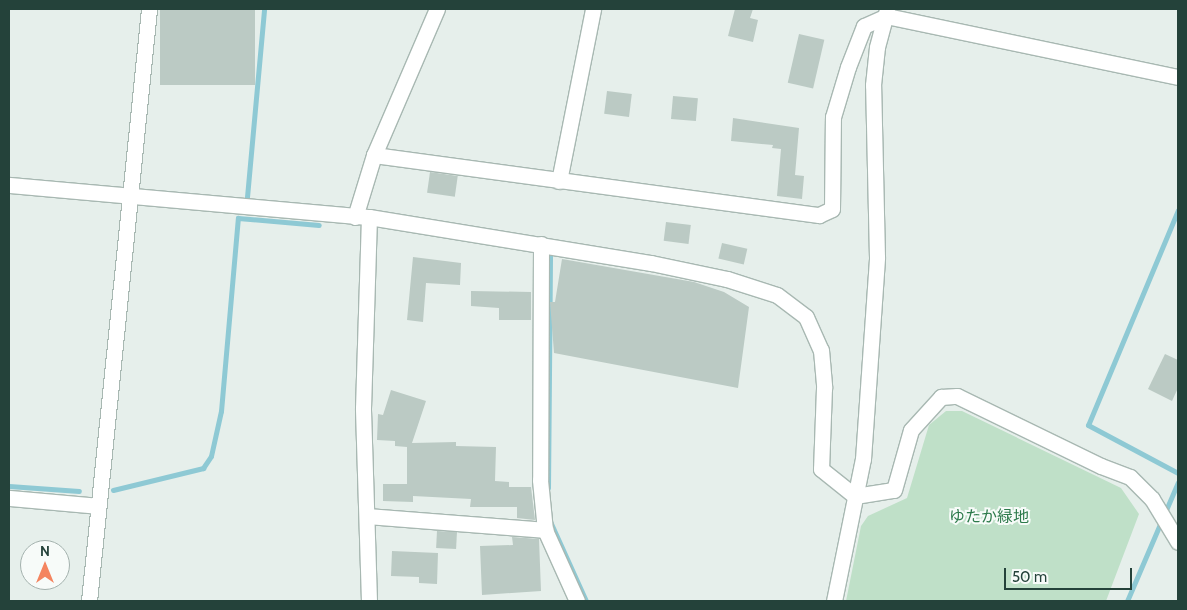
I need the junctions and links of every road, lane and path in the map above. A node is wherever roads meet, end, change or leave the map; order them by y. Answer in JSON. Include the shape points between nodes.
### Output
{"nodes":[{"id":1,"x":149,"y":9,"type":"edge"},
{"id":2,"x":437,"y":9,"type":"edge"},
{"id":3,"x":593,"y":9,"type":"edge"},
{"id":4,"x":886,"y":13,"type":"edge"},
{"id":5,"x":1178,"y":77,"type":"edge"},
{"id":6,"x":374,"y":155,"type":"junction"},
{"id":7,"x":559,"y":181,"type":"junction"},
{"id":8,"x":9,"y":185,"type":"edge"},
{"id":9,"x":130,"y":196,"type":"junction"},
{"id":10,"x":362,"y":217,"type":"junction"},
{"id":11,"x":541,"y":245,"type":"junction"},
{"id":12,"x":856,"y":496,"type":"junction"},
{"id":13,"x":9,"y":498,"type":"edge"},
{"id":14,"x":98,"y":506,"type":"junction"},
{"id":15,"x":368,"y":516,"type":"junction"},
{"id":16,"x":545,"y":530,"type":"junction"},
{"id":17,"x":1178,"y":542,"type":"edge"},
{"id":18,"x":89,"y":601,"type":"edge"},
{"id":19,"x":369,"y":601,"type":"edge"},
{"id":20,"x":577,"y":601,"type":"edge"},
{"id":21,"x":834,"y":601,"type":"edge"}],
"edges":[{"from":1,"to":9,"type":"street"},
{"from":2,"to":6,"type":"street"},
{"from":3,"to":7,"type":"street"},
{"from":4,"to":5,"type":"street"},
{"from":4,"to":7,"type":"street","via":[[864,26],[833,117],[832,209],[819,215],[782,212]]},
{"from":4,"to":12,"type":"street","via":[[877,47],[873,85],[877,257],[864,450]]},
{"from":6,"to":7,"type":"street"},
{"from":6,"to":10,"type":"street"},
{"from":8,"to":9,"type":"street"},
{"from":9,"to":10,"type":"street"},
{"from":9,"to":14,"type":"street"},
{"from":10,"to":11,"type":"street"},
{"from":10,"to":15,"type":"street","via":[[363,408]]},
{"from":11,"to":12,"type":"street","via":[[727,279],[777,296],[806,317],[821,350],[824,388],[821,470]]},
{"from":11,"to":16,"type":"street","via":[[540,480]]},
{"from":12,"to":17,"type":"street","via":[[894,490],[911,430],[941,398],[957,396],[1092,462],[1130,476],[1157,507]]},
{"from":12,"to":21,"type":"street"},
{"from":13,"to":14,"type":"street"},
{"from":14,"to":18,"type":"street"},
{"from":15,"to":16,"type":"street"},
{"from":15,"to":19,"type":"street"},
{"from":16,"to":20,"type":"street"}]}
